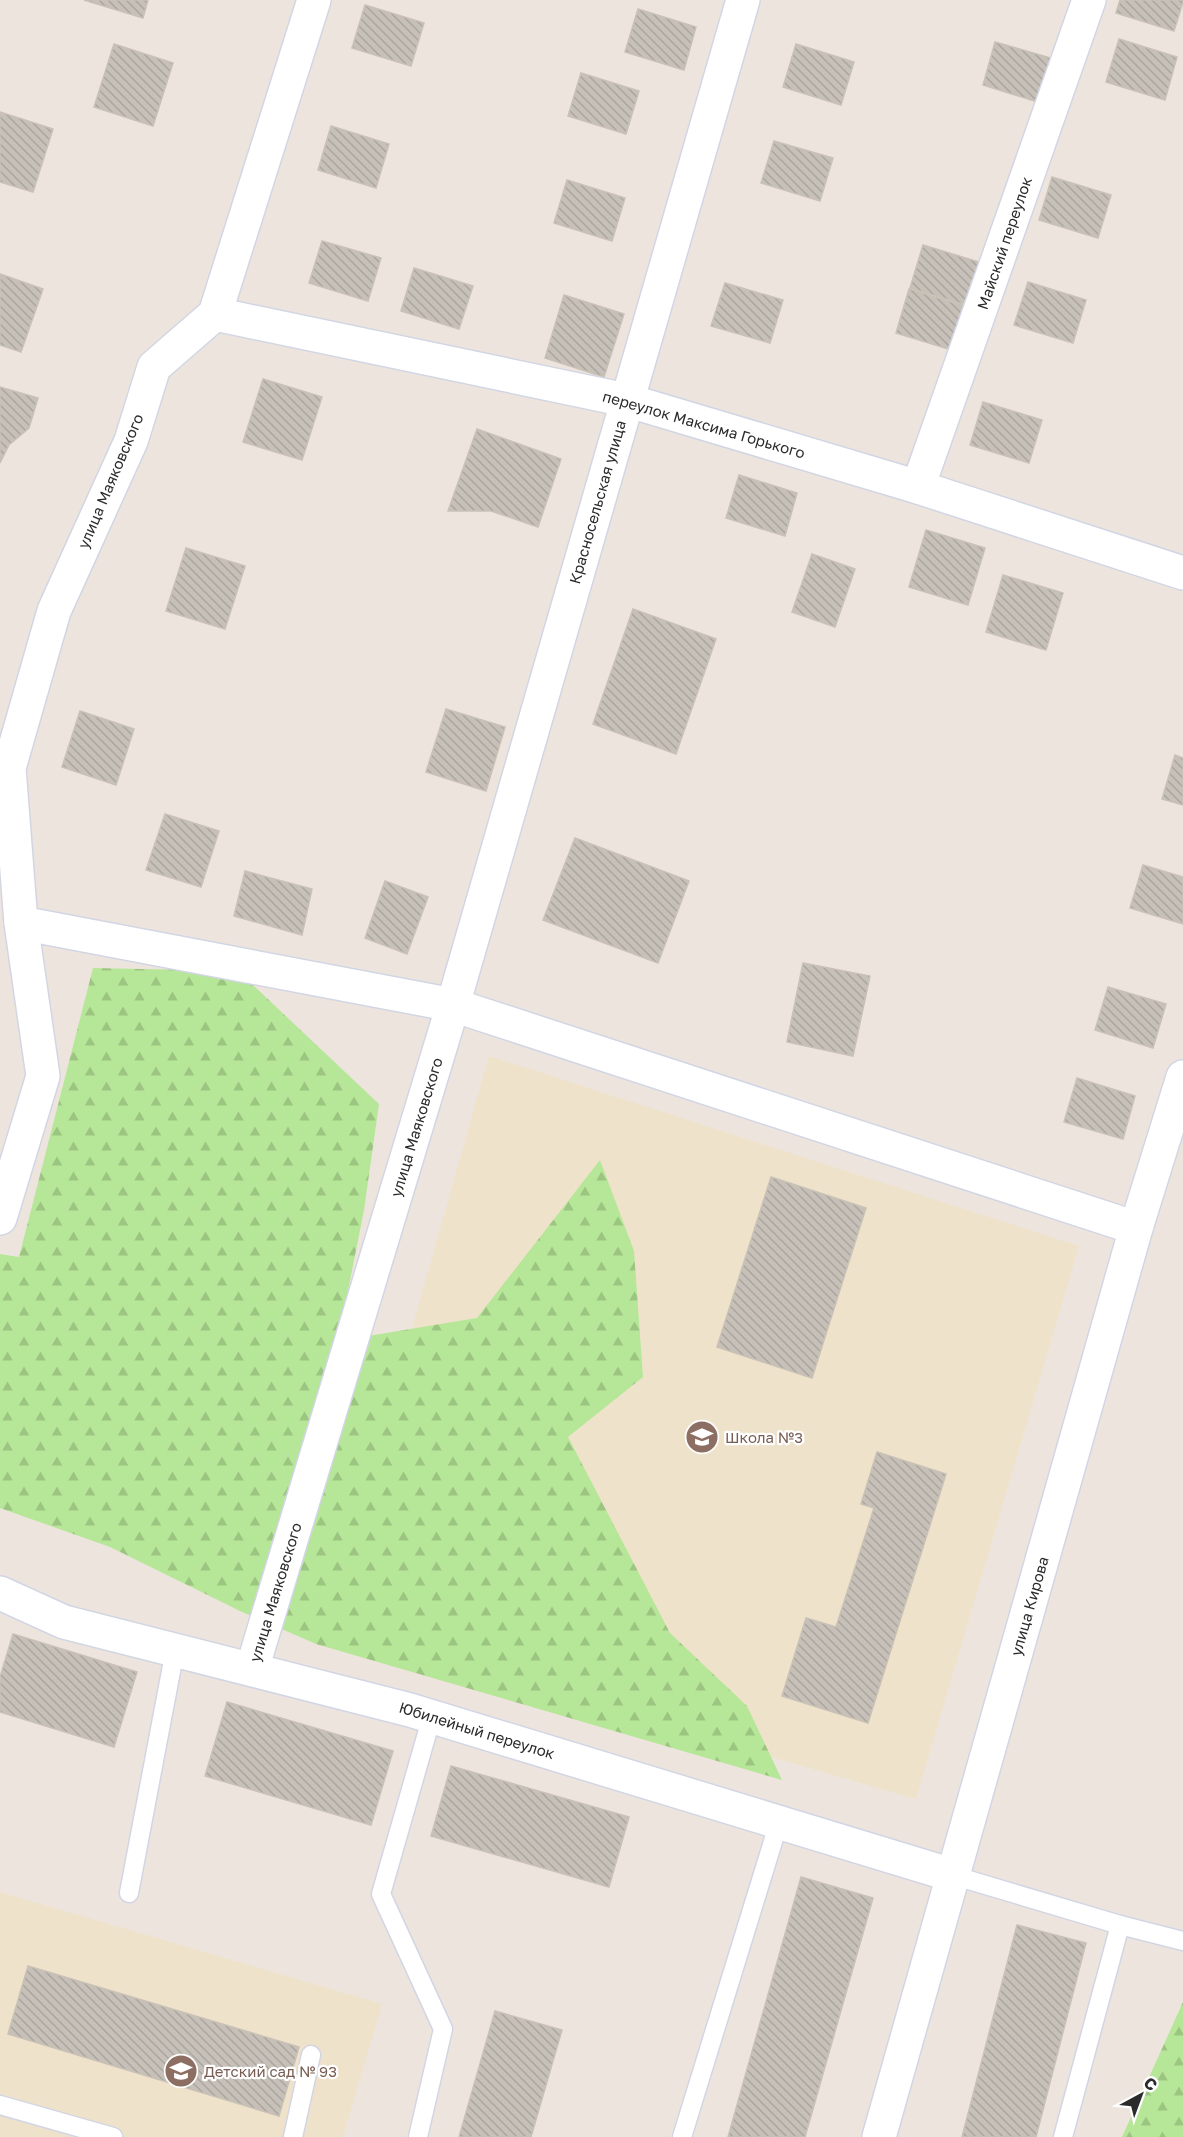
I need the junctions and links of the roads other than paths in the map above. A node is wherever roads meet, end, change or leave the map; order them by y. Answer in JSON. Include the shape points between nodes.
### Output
{"nodes":[{"id":1,"x":314,"y":0,"type":"edge"},
{"id":2,"x":743,"y":0,"type":"edge"},
{"id":3,"x":1089,"y":0,"type":"edge"},
{"id":4,"x":215,"y":314,"type":"junction"},
{"id":5,"x":626,"y":400,"type":"junction"},
{"id":6,"x":918,"y":487,"type":"junction"},
{"id":7,"x":1183,"y":573,"type":"edge"},
{"id":8,"x":21,"y":923,"type":"junction"},
{"id":9,"x":453,"y":1005,"type":"junction"},
{"id":10,"x":1183,"y":1077,"type":"edge"},
{"id":11,"x":0,"y":1218,"type":"edge"},
{"id":12,"x":1136,"y":1228,"type":"junction"},
{"id":13,"x":0,"y":1593,"type":"edge"},
{"id":14,"x":176,"y":1650,"type":"junction"},
{"id":15,"x":252,"y":1669,"type":"junction"},
{"id":16,"x":432,"y":1716,"type":"junction"},
{"id":17,"x":779,"y":1822,"type":"junction"},
{"id":18,"x":952,"y":1875,"type":"junction"},
{"id":19,"x":129,"y":1893,"type":"dead end"},
{"id":20,"x":1120,"y":1925,"type":"junction"},
{"id":21,"x":1183,"y":1941,"type":"edge"},
{"id":22,"x":311,"y":2055,"type":"dead end"},
{"id":23,"x":0,"y":2105,"type":"edge"},
{"id":24,"x":113,"y":2137,"type":"edge"},
{"id":25,"x":293,"y":2137,"type":"edge"},
{"id":26,"x":418,"y":2137,"type":"edge"},
{"id":27,"x":682,"y":2137,"type":"edge"},
{"id":28,"x":879,"y":2137,"type":"edge"},
{"id":29,"x":1063,"y":2137,"type":"edge"}],
"edges":[{"from":1,"to":4,"type":"street"},
{"from":2,"to":5,"type":"street","name":"Красносельская улица"},
{"from":3,"to":6,"type":"street","name":"Майский переулок"},
{"from":4,"to":5,"type":"street","name":"переулок Максима Горького"},
{"from":4,"to":8,"type":"street","name":"улица Маяковского","via":[[154,367],[131,441],[54,611],[9,768]]},
{"from":5,"to":6,"type":"street","name":"переулок Максима Горького"},
{"from":5,"to":9,"type":"street","name":"Красносельская улица"},
{"from":6,"to":7,"type":"street","name":"переулок Максима Горького"},
{"from":8,"to":9,"type":"street"},
{"from":8,"to":11,"type":"street","name":"улица Маяковского","via":[[43,1076]]},
{"from":9,"to":12,"type":"street"},
{"from":9,"to":15,"type":"street","name":"улица Маяковского"},
{"from":10,"to":12,"type":"street","name":"улица Кирова"},
{"from":12,"to":18,"type":"street","name":"улица Кирова"},
{"from":13,"to":14,"type":"street","name":"Юбилейный переулок","via":[[64,1622]]},
{"from":14,"to":15,"type":"street","name":"Юбилейный переулок"},
{"from":14,"to":19,"type":"lane"},
{"from":15,"to":16,"type":"street","name":"Юбилейный переулок"},
{"from":16,"to":17,"type":"street","name":"Юбилейный переулок"},
{"from":16,"to":26,"type":"lane","via":[[381,1894],[443,2029]]},
{"from":17,"to":18,"type":"street","name":"Юбилейный переулок"},
{"from":17,"to":27,"type":"lane"},
{"from":18,"to":20,"type":"lane"},
{"from":18,"to":28,"type":"street","name":"улица Кирова"},
{"from":20,"to":21,"type":"lane"},
{"from":20,"to":29,"type":"lane"},
{"from":22,"to":25,"type":"lane"},
{"from":23,"to":24,"type":"lane"}]}
